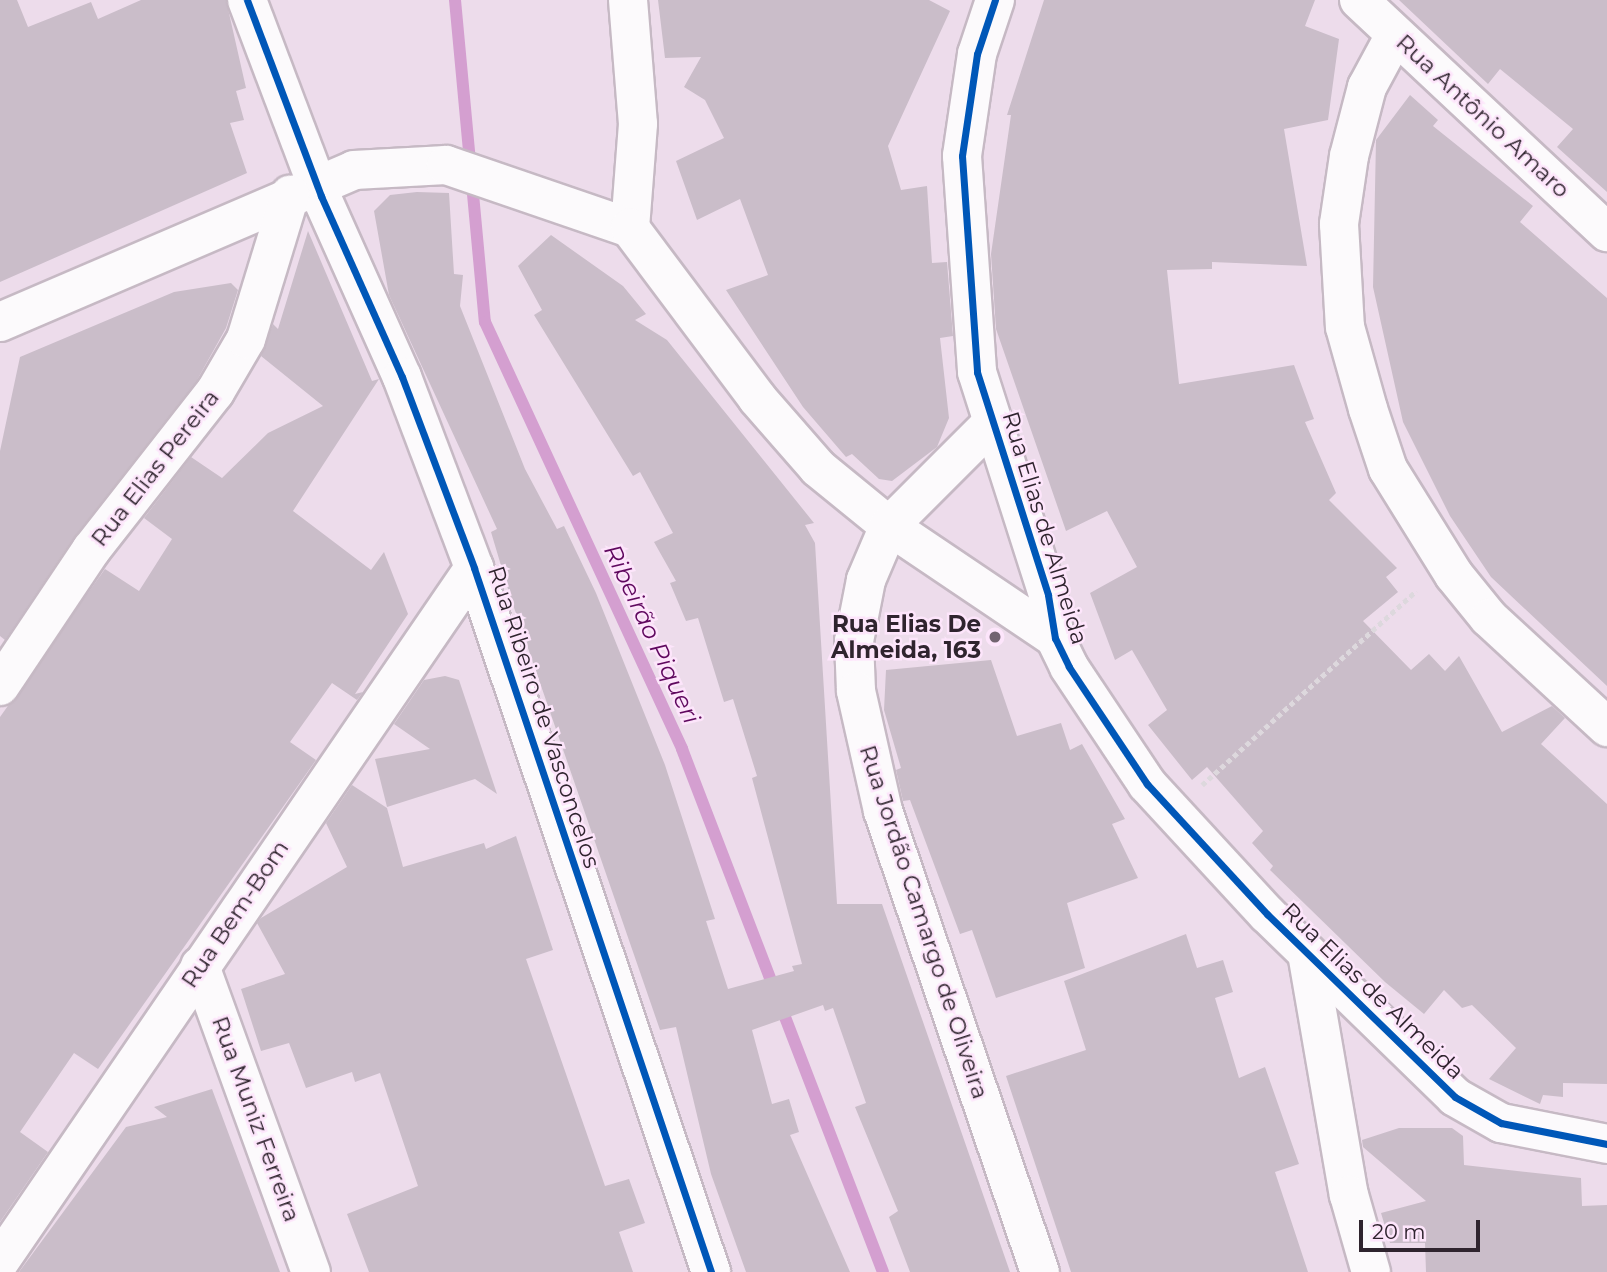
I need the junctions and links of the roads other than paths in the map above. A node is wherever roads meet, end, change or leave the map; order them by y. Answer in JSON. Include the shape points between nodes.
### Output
{"nodes":[{"id":1,"x":247,"y":0,"type":"edge"},
{"id":2,"x":628,"y":0,"type":"edge"},
{"id":3,"x":995,"y":0,"type":"edge"},
{"id":4,"x":1359,"y":0,"type":"edge"},
{"id":5,"x":1395,"y":35,"type":"junction"},
{"id":6,"x":303,"y":189,"type":"junction"},
{"id":7,"x":630,"y":228,"type":"junction"},
{"id":8,"x":1607,"y":232,"type":"edge"},
{"id":9,"x":0,"y":322,"type":"edge"},
{"id":10,"x":992,"y":423,"type":"junction"},
{"id":11,"x":889,"y":526,"type":"junction"},
{"id":12,"x":474,"y":568,"type":"junction"},
{"id":13,"x":1055,"y":638,"type":"junction"},
{"id":14,"x":0,"y":686,"type":"edge"},
{"id":15,"x":1607,"y":727,"type":"edge"},
{"id":16,"x":1307,"y":953,"type":"junction"},
{"id":17,"x":200,"y":966,"type":"junction"},
{"id":18,"x":1607,"y":1144,"type":"edge"},
{"id":19,"x":0,"y":1261,"type":"edge"},
{"id":20,"x":311,"y":1272,"type":"edge"},
{"id":21,"x":710,"y":1272,"type":"edge"},
{"id":22,"x":1040,"y":1272,"type":"edge"},
{"id":23,"x":1371,"y":1272,"type":"edge"}],
"edges":[{"from":1,"to":6,"type":"street"},
{"from":2,"to":7,"type":"street","via":[[638,124]]},
{"from":3,"to":10,"type":"street","name":"Rua Elias de Almeida","via":[[977,54],[962,156],[977,372]]},
{"from":4,"to":5,"type":"street","name":"Rua Antônio Amaro"},
{"from":5,"to":8,"type":"street","name":"Rua Antônio Amaro"},
{"from":5,"to":15,"type":"street","via":[[1367,87],[1349,156],[1339,224],[1345,327],[1388,469],[1446,564],[1489,618]]},
{"from":6,"to":7,"type":"street","via":[[375,166],[446,165]]},
{"from":6,"to":9,"type":"street"},
{"from":6,"to":12,"type":"street","name":"Rua Ribeiro de Vasconcelos","via":[[402,377]]},
{"from":6,"to":14,"type":"street","name":"Rua Elias Pereira","via":[[258,307],[227,371],[154,477],[91,550]]},
{"from":7,"to":11,"type":"street","via":[[757,398],[818,468]]},
{"from":10,"to":11,"type":"street","name":"Rua Jordão Camargo de Oliveira"},
{"from":10,"to":13,"type":"street","name":"Rua Elias de Almeida","via":[[1045,582]]},
{"from":11,"to":13,"type":"street"},
{"from":11,"to":22,"type":"street","name":"Rua Jordão Camargo de Oliveira","via":[[866,580],[854,641],[866,747]]},
{"from":12,"to":17,"type":"street","name":"Rua Bem-Bom"},
{"from":12,"to":21,"type":"street","name":"Rua Ribeiro de Vasconcelos"},
{"from":13,"to":16,"type":"street","name":"Rua Elias de Almeida","via":[[1147,784]]},
{"from":16,"to":18,"type":"street","name":"Rua Elias de Almeida","via":[[1455,1097],[1502,1123]]},
{"from":16,"to":23,"type":"street","via":[[1349,1195]]},
{"from":17,"to":19,"type":"street","name":"Rua Bem-Bom"},
{"from":17,"to":20,"type":"street","name":"Rua Muniz Ferreira"}]}
